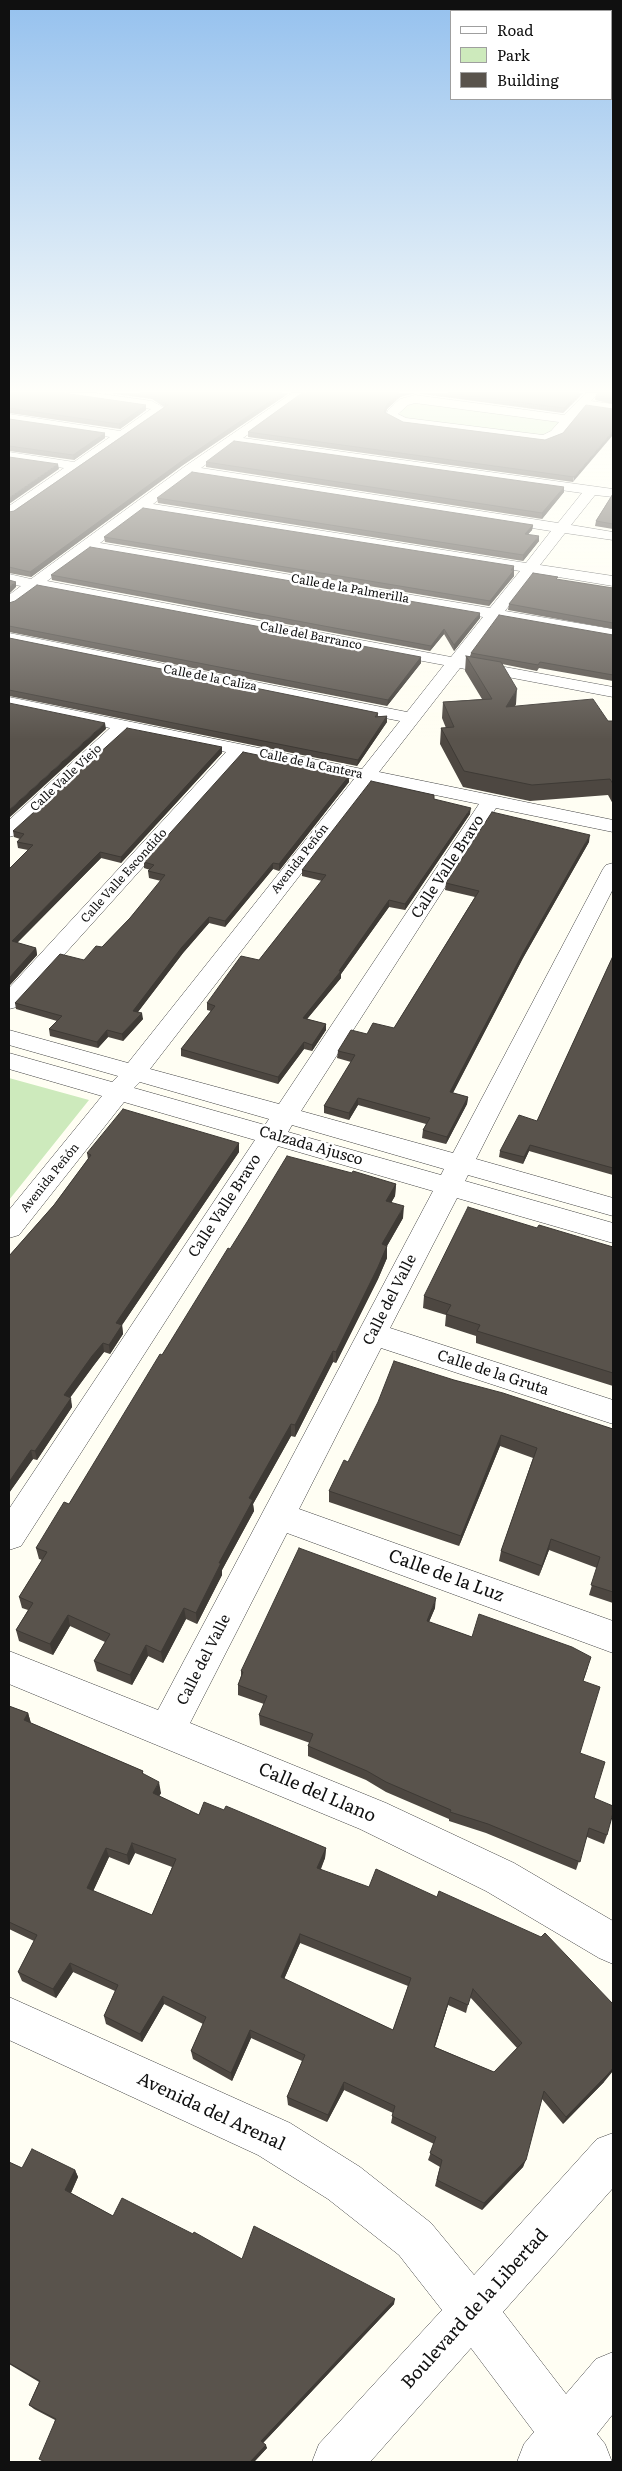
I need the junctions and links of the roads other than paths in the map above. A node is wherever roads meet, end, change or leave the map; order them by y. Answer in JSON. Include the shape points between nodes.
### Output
{"nodes":[{"id":1,"x":138,"y":508,"type":"edge"},
{"id":2,"x":156,"y":508,"type":"edge"},
{"id":3,"x":435,"y":508,"type":"edge"},
{"id":4,"x":577,"y":508,"type":"edge"},
{"id":5,"x":562,"y":528,"type":"junction"},
{"id":6,"x":613,"y":536,"type":"edge"},
{"id":7,"x":88,"y":544,"type":"junction"},
{"id":8,"x":530,"y":568,"type":"junction"},
{"id":9,"x":9,"y":579,"type":"edge"},
{"id":10,"x":613,"y":581,"type":"edge"},
{"id":11,"x":34,"y":584,"type":"junction"},
{"id":12,"x":9,"y":602,"type":"edge"},
{"id":13,"x":494,"y":614,"type":"junction"},
{"id":14,"x":613,"y":634,"type":"edge"},
{"id":15,"x":9,"y":638,"type":"edge"},
{"id":16,"x":455,"y":663,"type":"junction"},
{"id":17,"x":613,"y":692,"type":"edge"},
{"id":18,"x":11,"y":705,"type":"edge"},
{"id":19,"x":412,"y":718,"type":"junction"},
{"id":20,"x":124,"y":725,"type":"junction"},
{"id":21,"x":239,"y":749,"type":"junction"},
{"id":22,"x":367,"y":775,"type":"junction"},
{"id":23,"x":492,"y":801,"type":"junction"},
{"id":24,"x":613,"y":826,"type":"edge"},
{"id":25,"x":9,"y":831,"type":"edge"},
{"id":26,"x":613,"y":869,"type":"edge"},
{"id":27,"x":9,"y":1002,"type":"edge"},
{"id":28,"x":9,"y":1037,"type":"edge"},
{"id":29,"x":9,"y":1061,"type":"edge"},
{"id":30,"x":133,"y":1072,"type":"junction"},
{"id":31,"x":118,"y":1092,"type":"junction"},
{"id":32,"x":279,"y":1124,"type":"junction"},
{"id":33,"x":455,"y":1175,"type":"junction"},
{"id":34,"x":613,"y":1207,"type":"edge"},
{"id":35,"x":9,"y":1228,"type":"edge"},
{"id":36,"x":613,"y":1233,"type":"edge"},
{"id":37,"x":373,"y":1334,"type":"junction"},
{"id":38,"x":613,"y":1412,"type":"edge"},
{"id":39,"x":278,"y":1516,"type":"junction"},
{"id":40,"x":9,"y":1536,"type":"edge"},
{"id":41,"x":613,"y":1637,"type":"edge"},
{"id":42,"x":9,"y":1667,"type":"edge"},
{"id":43,"x":167,"y":1731,"type":"junction"},
{"id":44,"x":613,"y":1944,"type":"edge"},
{"id":45,"x":9,"y":2018,"type":"edge"},
{"id":46,"x":613,"y":2155,"type":"edge"},
{"id":47,"x":473,"y":2311,"type":"junction"},
{"id":48,"x":613,"y":2376,"type":"edge"},
{"id":49,"x":565,"y":2453,"type":"edge"},
{"id":50,"x":337,"y":2462,"type":"edge"}],
"edges":[{"from":1,"to":7,"type":"street"},
{"from":2,"to":8,"type":"street"},
{"from":3,"to":5,"type":"street"},
{"from":4,"to":5,"type":"street","name":"Avenida Peñón"},
{"from":5,"to":6,"type":"street"},
{"from":5,"to":8,"type":"street","name":"Avenida Peñón"},
{"from":7,"to":11,"type":"street"},
{"from":7,"to":13,"type":"street","name":"Calle de la Palmerilla"},
{"from":8,"to":10,"type":"street"},
{"from":8,"to":13,"type":"street","name":"Avenida Peñón"},
{"from":9,"to":11,"type":"street","name":"Calle del Barranco"},
{"from":11,"to":12,"type":"street"},
{"from":11,"to":16,"type":"street","name":"Calle del Barranco"},
{"from":13,"to":14,"type":"street","name":"Calle de la Palmerilla"},
{"from":13,"to":16,"type":"street","name":"Avenida Peñón"},
{"from":15,"to":19,"type":"street","name":"Calle de la Caliza"},
{"from":16,"to":17,"type":"street","name":"Calle del Barranco"},
{"from":16,"to":19,"type":"street","name":"Avenida Peñón"},
{"from":18,"to":20,"type":"street","name":"Calle de la Cantera"},
{"from":19,"to":22,"type":"street","name":"Avenida Peñón"},
{"from":20,"to":21,"type":"street","name":"Calle de la Cantera"},
{"from":20,"to":25,"type":"street","name":"Calle Valle Viejo"},
{"from":21,"to":22,"type":"street","name":"Calle de la Cantera"},
{"from":21,"to":27,"type":"street","name":"Calle Valle Escondido"},
{"from":22,"to":23,"type":"street","name":"Calle de la Cantera"},
{"from":22,"to":30,"type":"street","name":"Avenida Peñón"},
{"from":23,"to":24,"type":"street","name":"Calle de la Cantera"},
{"from":23,"to":32,"type":"street","name":"Calle Valle Bravo"},
{"from":26,"to":33,"type":"street","name":"Calle del Valle"},
{"from":28,"to":30,"type":"street","name":"Calzada Ajusco"},
{"from":29,"to":31,"type":"street","name":"Calzada Ajusco"},
{"from":30,"to":31,"type":"street","name":"Avenida Peñón"},
{"from":30,"to":32,"type":"street","name":"Calzada Ajusco"},
{"from":31,"to":32,"type":"street","name":"Calzada Ajusco"},
{"from":31,"to":35,"type":"street","name":"Avenida Peñón"},
{"from":32,"to":33,"type":"street","name":"Calzada Ajusco"},
{"from":32,"to":40,"type":"street","name":"Calle Valle Bravo"},
{"from":33,"to":34,"type":"street","name":"Calzada Ajusco"},
{"from":33,"to":36,"type":"street","name":"Calzada Ajusco"},
{"from":33,"to":37,"type":"street","name":"Calle del Valle"},
{"from":37,"to":38,"type":"street","name":"Calle de la Gruta"},
{"from":37,"to":39,"type":"street","name":"Calle del Valle"},
{"from":39,"to":41,"type":"street","name":"Calle de la Luz"},
{"from":39,"to":43,"type":"street","name":"Calle del Valle"},
{"from":42,"to":43,"type":"street","name":"Calle del Llano"},
{"from":43,"to":44,"type":"street","name":"Calle del Llano","via":[[373,1816],[483,1868]]},
{"from":45,"to":47,"type":"street","name":"Avenida del Arenal","via":[[274,2139],[344,2183],[415,2240]]},
{"from":46,"to":47,"type":"street","name":"Boulevard de la Libertad"},
{"from":47,"to":49,"type":"street","name":"Avenida del Arenal"},
{"from":47,"to":50,"type":"street","name":"Boulevard de la Libertad"},
{"from":48,"to":49,"type":"street"}]}
